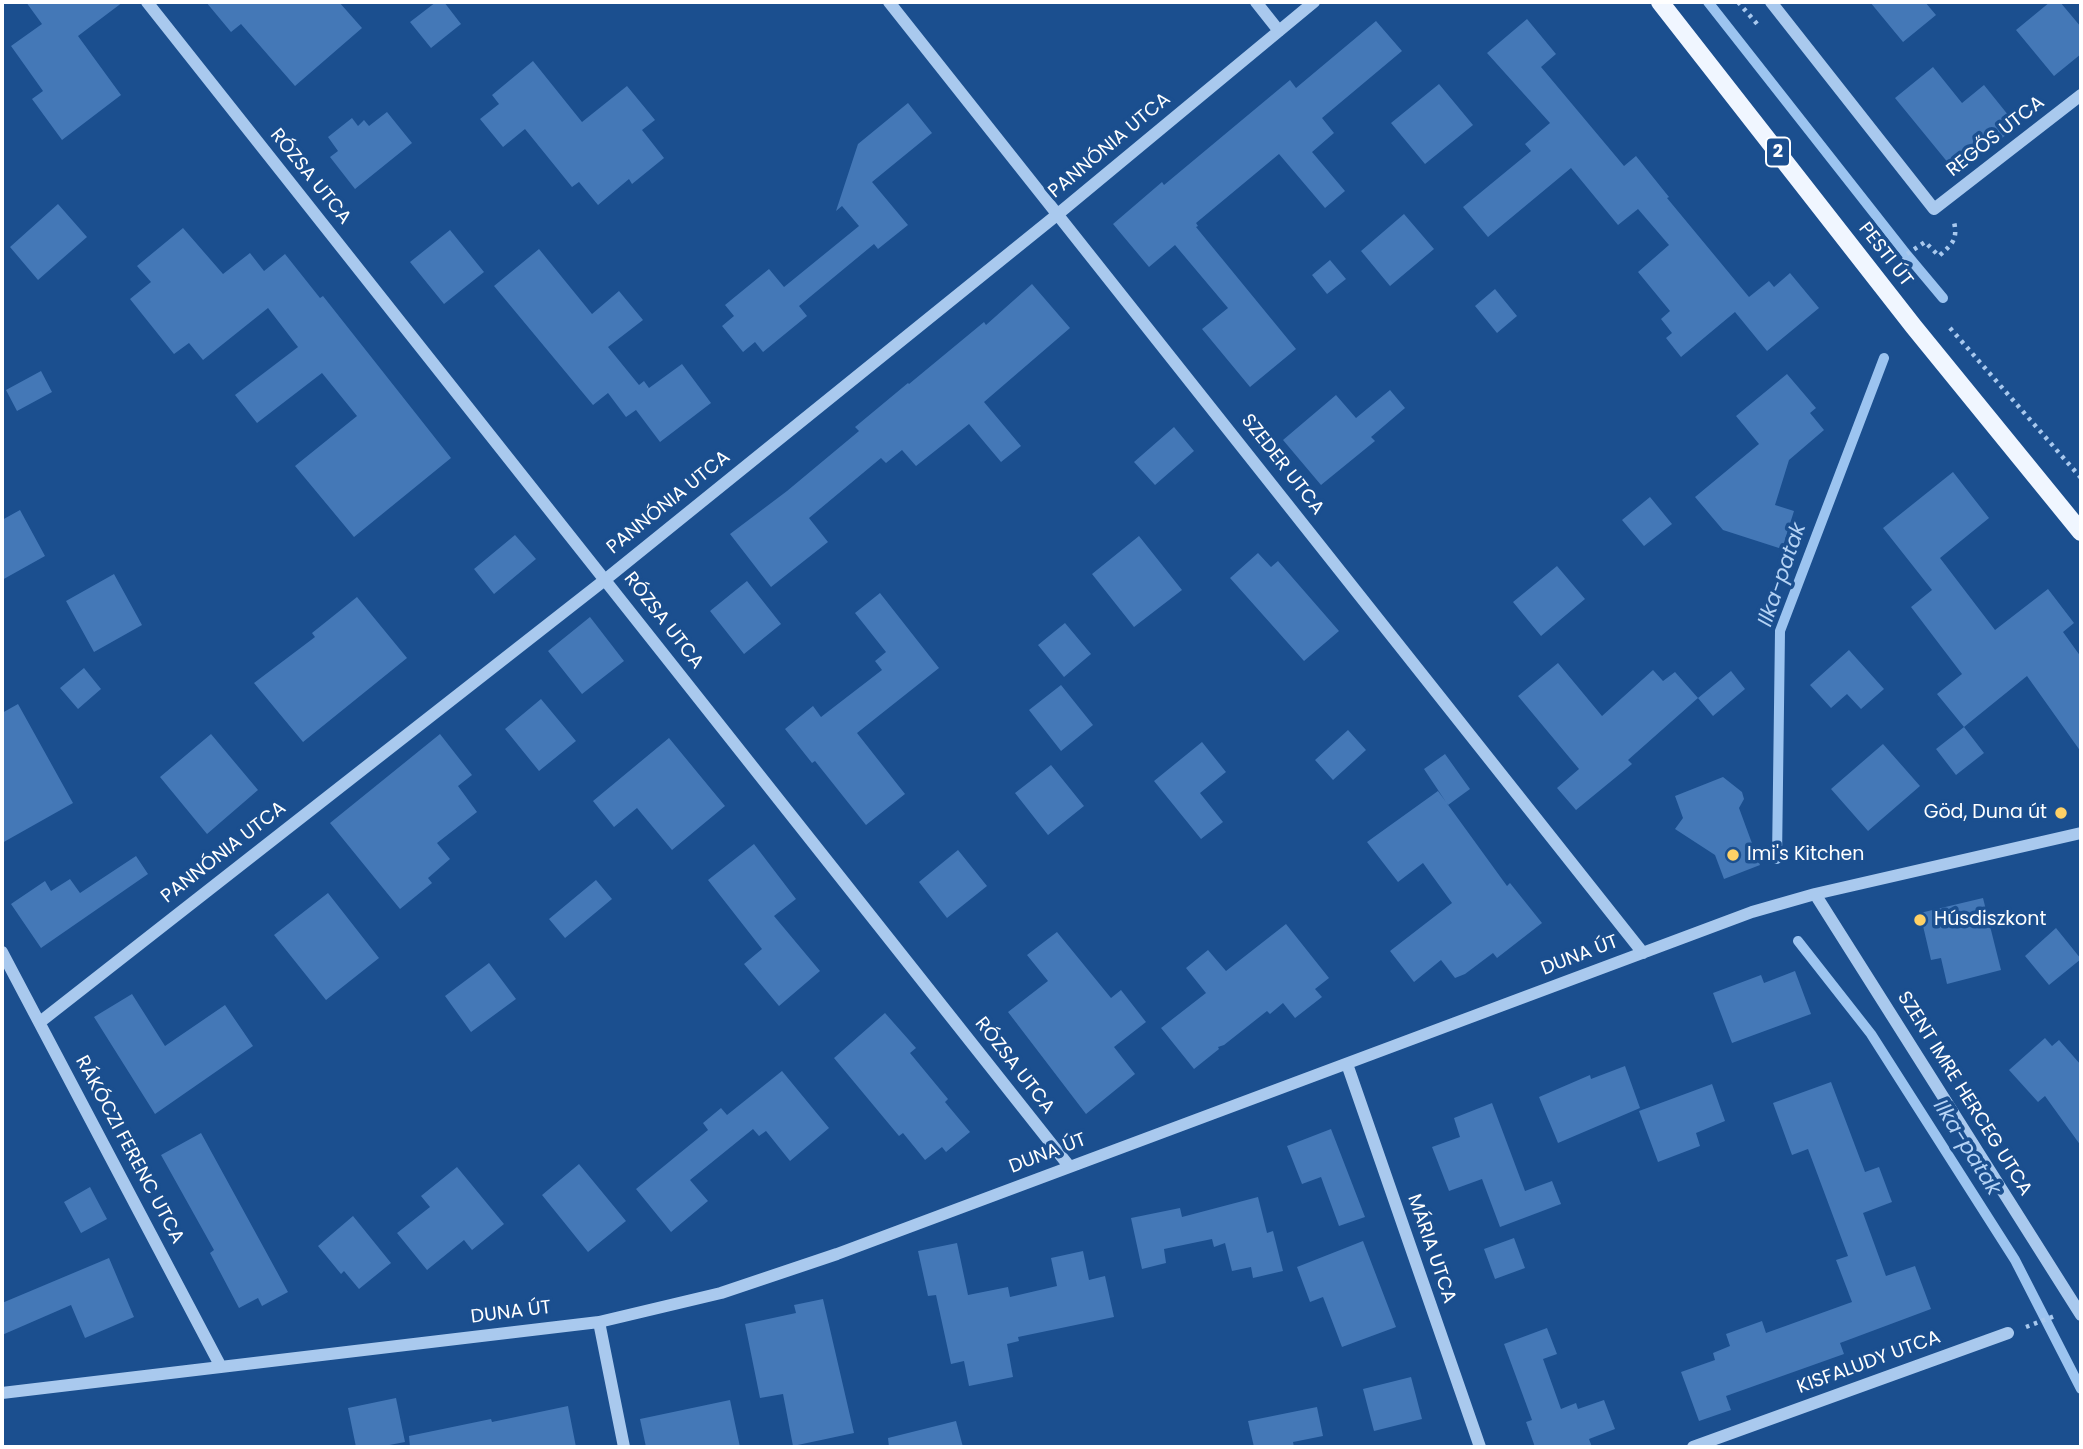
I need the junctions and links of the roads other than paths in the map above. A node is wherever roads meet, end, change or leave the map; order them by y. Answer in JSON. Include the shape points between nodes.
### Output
{"nodes":[{"id":1,"x":147,"y":2,"type":"edge"},
{"id":2,"x":890,"y":2,"type":"edge"},
{"id":3,"x":1256,"y":2,"type":"edge"},
{"id":4,"x":1314,"y":2,"type":"edge"},
{"id":5,"x":1660,"y":2,"type":"edge"},
{"id":6,"x":1772,"y":2,"type":"edge"},
{"id":7,"x":1279,"y":31,"type":"junction"},
{"id":8,"x":2081,"y":95,"type":"edge"},
{"id":9,"x":1058,"y":214,"type":"junction"},
{"id":10,"x":2081,"y":532,"type":"edge"},
{"id":11,"x":606,"y":579,"type":"junction"},
{"id":12,"x":2081,"y":833,"type":"edge"},
{"id":13,"x":1815,"y":894,"type":"junction"},
{"id":14,"x":2,"y":952,"type":"edge"},
{"id":15,"x":1643,"y":953,"type":"junction"},
{"id":16,"x":40,"y":1022,"type":"junction"},
{"id":17,"x":1347,"y":1064,"type":"junction"},
{"id":18,"x":1069,"y":1166,"type":"junction"},
{"id":19,"x":2080,"y":1309,"type":"edge"},
{"id":20,"x":599,"y":1322,"type":"junction"},
{"id":21,"x":2008,"y":1333,"type":"road end"},
{"id":22,"x":220,"y":1367,"type":"junction"},
{"id":23,"x":2,"y":1393,"type":"edge"},
{"id":24,"x":624,"y":1447,"type":"edge"},
{"id":25,"x":1480,"y":1447,"type":"edge"},
{"id":26,"x":1693,"y":1447,"type":"edge"}],
"edges":[{"from":1,"to":11,"type":"street","name":"RÓZSA UTCA"},
{"from":2,"to":9,"type":"street","name":"SZEDER UTCA"},
{"from":3,"to":7,"type":"street"},
{"from":4,"to":7,"type":"street","name":"PANNÓNIA UTCA"},
{"from":5,"to":10,"type":"main road","name":"PESTI ÚT","number":"2"},
{"from":6,"to":8,"type":"street","name":"REGŐS UTCA","via":[[1934,209]]},
{"from":7,"to":9,"type":"street","name":"PANNÓNIA UTCA"},
{"from":9,"to":11,"type":"street","name":"PANNÓNIA UTCA"},
{"from":9,"to":15,"type":"street","name":"SZEDER UTCA"},
{"from":11,"to":16,"type":"street","name":"PANNÓNIA UTCA"},
{"from":11,"to":18,"type":"street","name":"RÓZSA UTCA"},
{"from":12,"to":13,"type":"street","name":"DUNA ÚT"},
{"from":13,"to":15,"type":"street","name":"DUNA ÚT"},
{"from":13,"to":19,"type":"street","name":"SZENT IMRE HERCEG UTCA"},
{"from":14,"to":16,"type":"street","name":"RÁKÓCZI FERENC UTCA"},
{"from":15,"to":17,"type":"street","name":"DUNA ÚT"},
{"from":16,"to":22,"type":"street","name":"RÁKÓCZI FERENC UTCA"},
{"from":17,"to":18,"type":"street","name":"DUNA ÚT"},
{"from":17,"to":25,"type":"street","name":"MÁRIA UTCA"},
{"from":18,"to":20,"type":"street","name":"DUNA ÚT","via":[[721,1293]]},
{"from":20,"to":22,"type":"street","name":"DUNA ÚT"},
{"from":20,"to":24,"type":"street"},
{"from":21,"to":26,"type":"street","name":"KISFALUDY UTCA"},
{"from":22,"to":23,"type":"street","name":"DUNA ÚT"}]}
